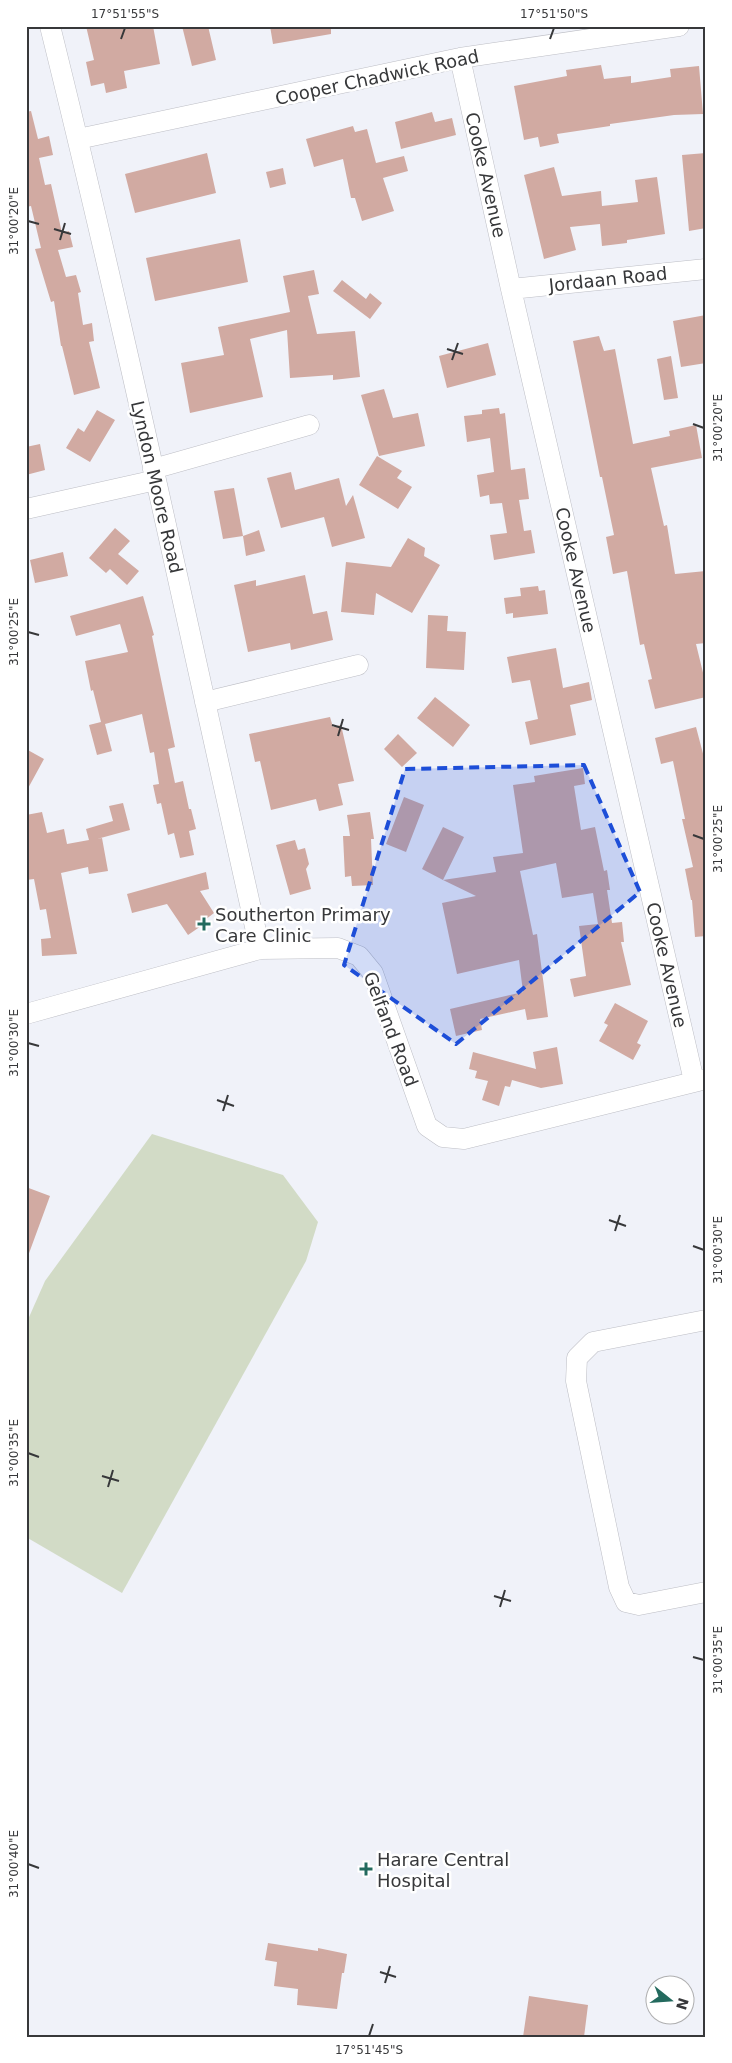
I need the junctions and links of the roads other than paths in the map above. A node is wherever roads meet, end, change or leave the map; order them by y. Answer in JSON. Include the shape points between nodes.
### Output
{"nodes":[{"id":1,"x":50,"y":26,"type":"edge"},
{"id":2,"x":679,"y":26,"type":"edge"},
{"id":3,"x":460,"y":58,"type":"junction"},
{"id":4,"x":78,"y":139,"type":"junction"},
{"id":5,"x":706,"y":268,"type":"edge"},
{"id":6,"x":511,"y":289,"type":"junction"},
{"id":7,"x":308,"y":425,"type":"dead end"},
{"id":8,"x":154,"y":474,"type":"junction"},
{"id":9,"x":26,"y":509,"type":"edge"},
{"id":10,"x":358,"y":665,"type":"dead end"},
{"id":11,"x":205,"y":702,"type":"junction"},
{"id":12,"x":260,"y":950,"type":"junction"},
{"id":13,"x":26,"y":1014,"type":"edge"},
{"id":14,"x":700,"y":1080,"type":"edge"},
{"id":15,"x":706,"y":1320,"type":"edge"},
{"id":16,"x":706,"y":1592,"type":"edge"}],
"edges":[{"from":1,"to":4,"type":"street","name":"Lyndon Moore Road"},
{"from":2,"to":3,"type":"street","name":"Cooper Chadwick Road"},
{"from":3,"to":4,"type":"street","name":"Cooper Chadwick Road"},
{"from":3,"to":6,"type":"street","name":"Cooke Avenue"},
{"from":4,"to":8,"type":"street","name":"Lyndon Moore Road"},
{"from":5,"to":6,"type":"street","name":"Jordaan Road"},
{"from":6,"to":14,"type":"street","name":"Cooke Avenue"},
{"from":7,"to":8,"type":"street"},
{"from":8,"to":9,"type":"street"},
{"from":8,"to":11,"type":"street","name":"Lyndon Moore Road"},
{"from":10,"to":11,"type":"street"},
{"from":11,"to":12,"type":"street","name":"Lyndon Moore Road"},
{"from":12,"to":13,"type":"street","name":"Gelfand Road"},
{"from":12,"to":14,"type":"street","name":"Gelfand Road","via":[[338,948],[359,956],[373,973],[426,1126],[443,1137],[464,1140]]},
{"from":15,"to":16,"type":"street","via":[[593,1342],[578,1358],[576,1381],[619,1587],[626,1602],[639,1605]]}]}
